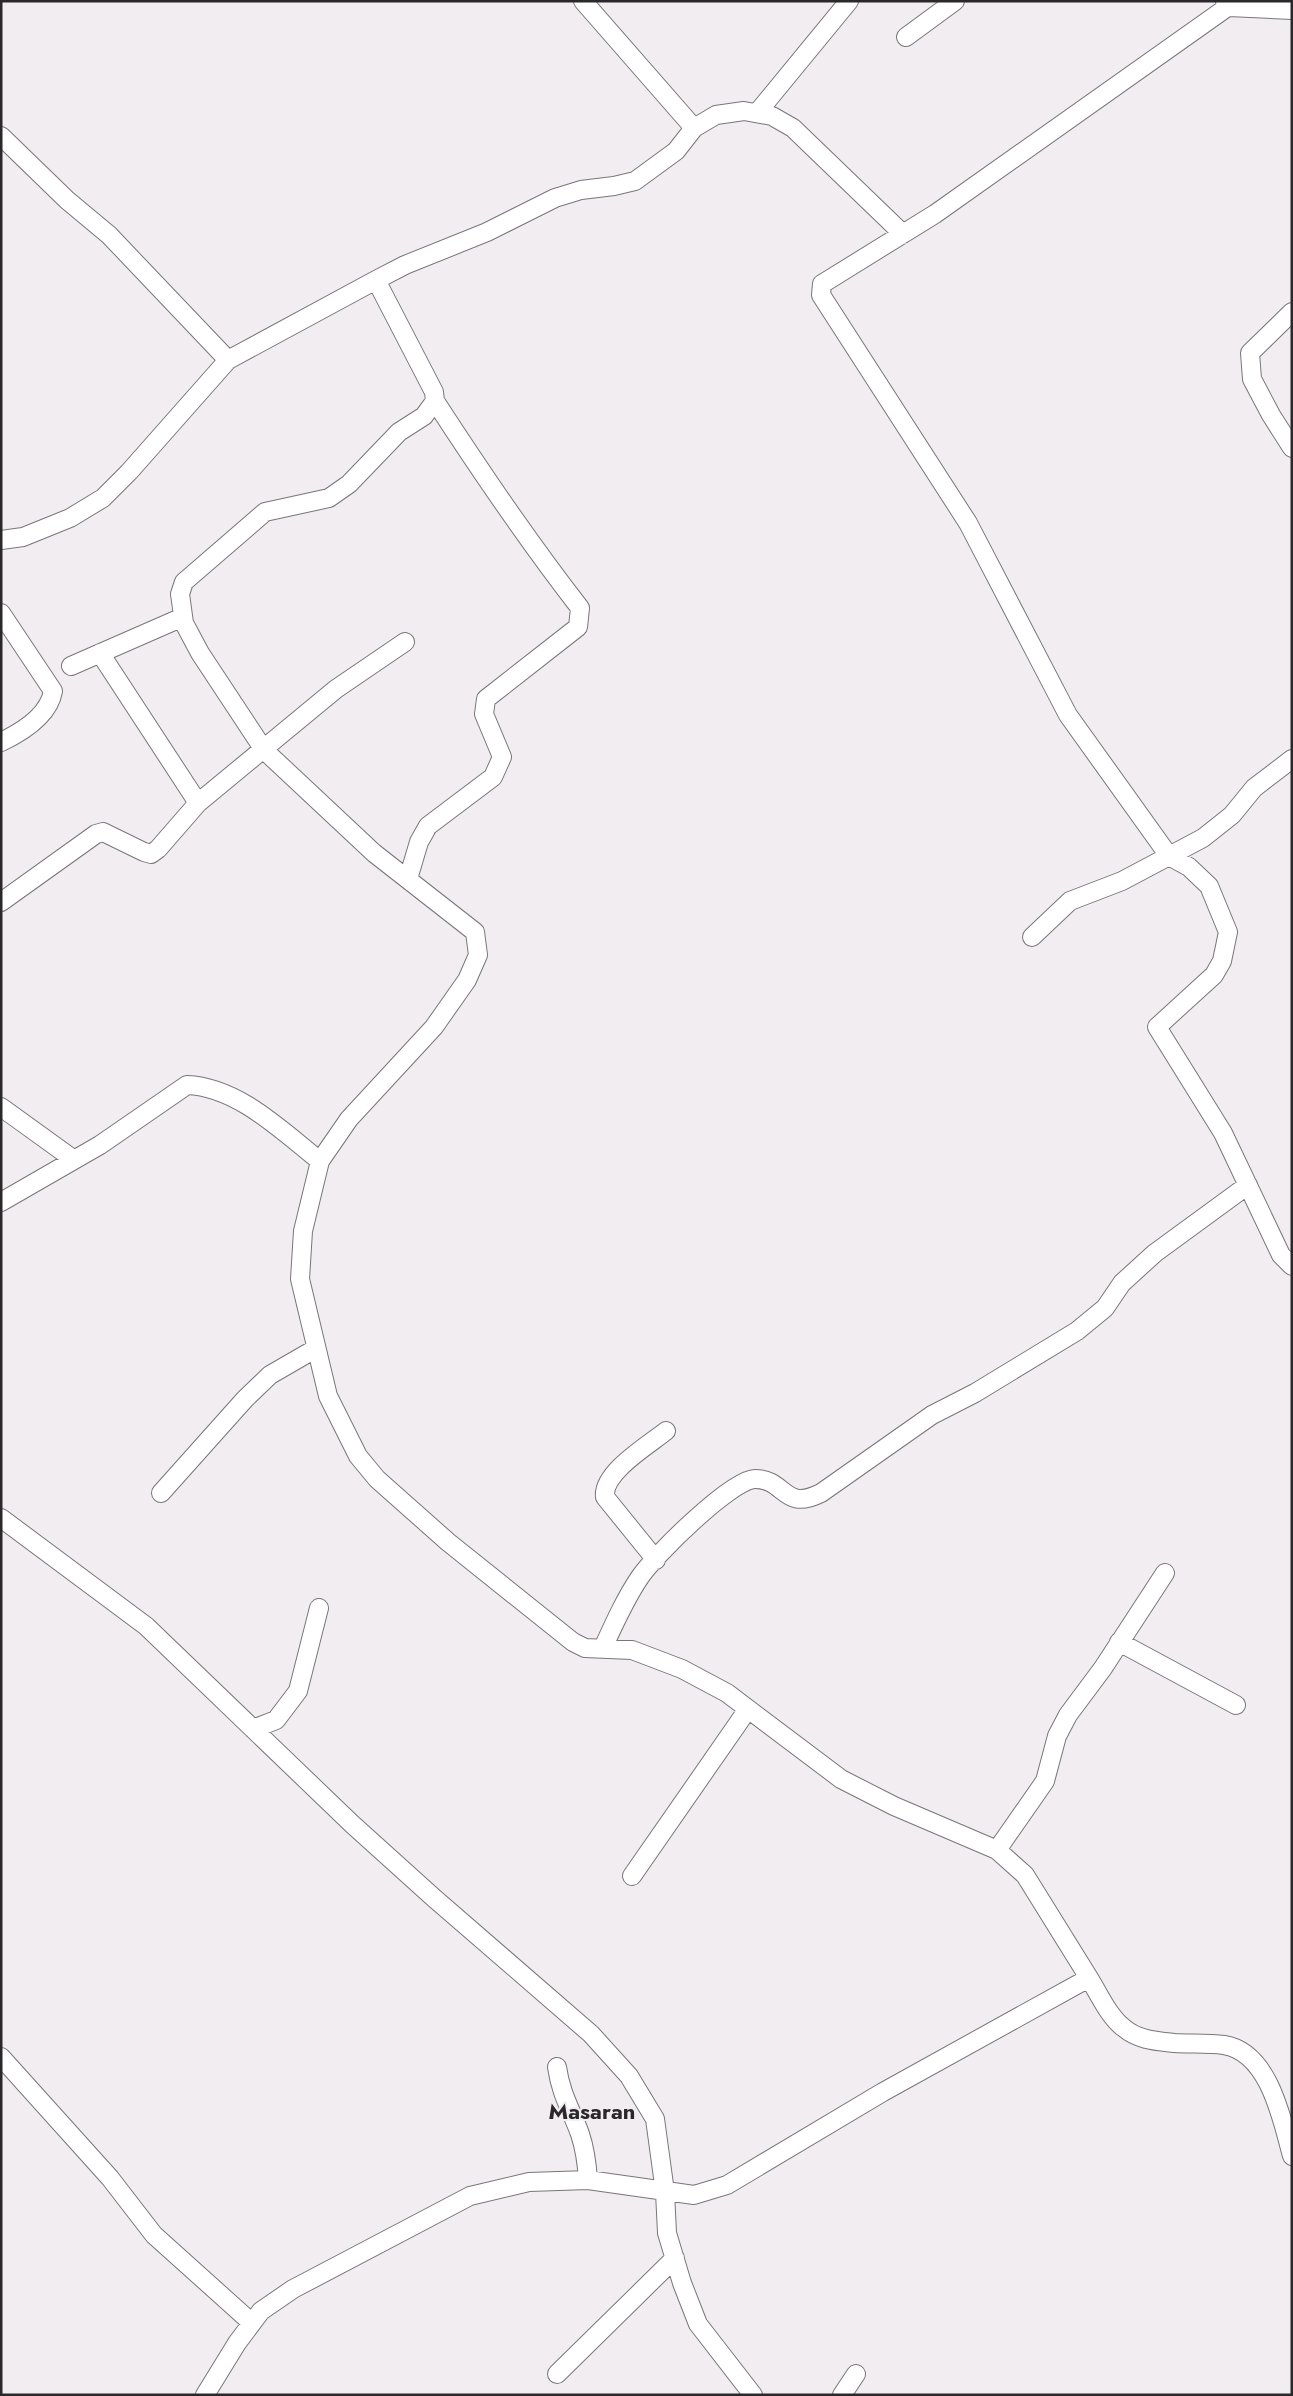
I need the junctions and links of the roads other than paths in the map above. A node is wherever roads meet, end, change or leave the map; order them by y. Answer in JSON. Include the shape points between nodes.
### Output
{"nodes":[{"id":1,"x":583,"y":1,"type":"edge"},
{"id":2,"x":849,"y":1,"type":"edge"},
{"id":3,"x":955,"y":1,"type":"edge"},
{"id":4,"x":1230,"y":3,"type":"edge"},
{"id":5,"x":1292,"y":10,"type":"edge"},
{"id":6,"x":906,"y":37,"type":"dead end"},
{"id":7,"x":757,"y":113,"type":"junction"},
{"id":8,"x":694,"y":128,"type":"junction"},
{"id":9,"x":1,"y":136,"type":"edge"},
{"id":10,"x":903,"y":234,"type":"junction"},
{"id":11,"x":376,"y":280,"type":"junction"},
{"id":12,"x":1292,"y":312,"type":"edge"},
{"id":13,"x":228,"y":360,"type":"junction"},
{"id":14,"x":435,"y":401,"type":"junction"},
{"id":15,"x":1292,"y":448,"type":"edge"},
{"id":16,"x":1,"y":540,"type":"edge"},
{"id":17,"x":1,"y":613,"type":"edge"},
{"id":18,"x":183,"y":617,"type":"junction"},
{"id":19,"x":405,"y":642,"type":"dead end"},
{"id":20,"x":100,"y":653,"type":"junction"},
{"id":21,"x":71,"y":666,"type":"dead end"},
{"id":22,"x":1,"y":742,"type":"edge"},
{"id":23,"x":264,"y":750,"type":"junction"},
{"id":24,"x":1292,"y":759,"type":"edge"},
{"id":25,"x":198,"y":803,"type":"junction"},
{"id":26,"x":1169,"y":856,"type":"junction"},
{"id":27,"x":408,"y":879,"type":"junction"},
{"id":28,"x":1,"y":902,"type":"edge"},
{"id":29,"x":1032,"y":937,"type":"dead end"},
{"id":30,"x":1,"y":1107,"type":"edge"},
{"id":31,"x":73,"y":1159,"type":"junction"},
{"id":32,"x":320,"y":1161,"type":"junction"},
{"id":33,"x":1248,"y":1185,"type":"junction"},
{"id":34,"x":1,"y":1202,"type":"edge"},
{"id":35,"x":1292,"y":1266,"type":"edge"},
{"id":36,"x":316,"y":1349,"type":"junction"},
{"id":37,"x":666,"y":1431,"type":"dead end"},
{"id":38,"x":161,"y":1492,"type":"dead end"},
{"id":39,"x":1,"y":1518,"type":"edge"},
{"id":40,"x":656,"y":1560,"type":"junction"},
{"id":41,"x":1165,"y":1573,"type":"dead end"},
{"id":42,"x":319,"y":1608,"type":"dead end"},
{"id":43,"x":1119,"y":1642,"type":"junction"},
{"id":44,"x":603,"y":1648,"type":"junction"},
{"id":45,"x":1236,"y":1705,"type":"dead end"},
{"id":46,"x":748,"y":1709,"type":"junction"},
{"id":47,"x":253,"y":1729,"type":"junction"},
{"id":48,"x":997,"y":1850,"type":"junction"},
{"id":49,"x":632,"y":1876,"type":"dead end"},
{"id":50,"x":1089,"y":1978,"type":"junction"},
{"id":51,"x":1,"y":2057,"type":"edge"},
{"id":52,"x":557,"y":2067,"type":"dead end"},
{"id":53,"x":1292,"y":2156,"type":"edge"},
{"id":54,"x":588,"y":2180,"type":"junction"},
{"id":55,"x":665,"y":2192,"type":"junction"},
{"id":56,"x":675,"y":2258,"type":"junction"},
{"id":57,"x":252,"y":2322,"type":"junction"},
{"id":58,"x":557,"y":2374,"type":"dead end"},
{"id":59,"x":856,"y":2374,"type":"dead end"},
{"id":60,"x":204,"y":2395,"type":"edge"},
{"id":61,"x":753,"y":2395,"type":"edge"},
{"id":62,"x":842,"y":2395,"type":"edge"}],
"edges":[{"from":1,"to":8,"type":"street"},
{"from":2,"to":7,"type":"street"},
{"from":3,"to":6,"type":"street"},
{"from":4,"to":5,"type":"street"},
{"from":4,"to":10,"type":"street"},
{"from":7,"to":8,"type":"street","via":[[744,111],[716,115]]},
{"from":7,"to":10,"type":"street","via":[[772,116],[793,128]]},
{"from":8,"to":11,"type":"street","via":[[676,151],[635,180],[555,198],[487,232]]},
{"from":9,"to":13,"type":"street","via":[[60,194],[110,235]]},
{"from":10,"to":26,"type":"street","via":[[822,284],[821,295],[968,523],[1068,715]]},
{"from":11,"to":13,"type":"street"},
{"from":11,"to":14,"type":"street","via":[[434,392]]},
{"from":12,"to":15,"type":"street","via":[[1250,353],[1252,379]]},
{"from":13,"to":16,"type":"street","via":[[103,498],[70,518],[23,537]]},
{"from":14,"to":18,"type":"street","via":[[424,416],[399,432],[349,484],[329,498],[265,512],[248,526],[184,582],[180,594]]},
{"from":14,"to":27,"type":"street","via":[[484,477],[580,608],[578,627],[486,699],[484,714],[502,757],[493,777],[428,826],[419,842]]},
{"from":17,"to":22,"type":"street","via":[[53,691],[43,713]]},
{"from":18,"to":20,"type":"street"},
{"from":18,"to":23,"type":"street","via":[[200,653]]},
{"from":19,"to":23,"type":"street","via":[[336,689]]},
{"from":20,"to":21,"type":"street"},
{"from":20,"to":25,"type":"street"},
{"from":23,"to":25,"type":"street"},
{"from":23,"to":27,"type":"street","via":[[374,854]]},
{"from":24,"to":26,"type":"street","via":[[1254,788],[1225,820],[1203,838]]},
{"from":25,"to":28,"type":"street","via":[[151,854],[103,832],[96,834]]},
{"from":26,"to":29,"type":"street","via":[[1122,881],[1070,901]]},
{"from":26,"to":33,"type":"street","via":[[1189,867],[1210,886],[1228,932],[1222,961],[1214,974],[1157,1027],[1223,1133]]},
{"from":27,"to":32,"type":"street","via":[[475,932],[478,955],[467,980],[434,1027],[349,1119]]},
{"from":30,"to":31,"type":"street"},
{"from":31,"to":32,"type":"street","via":[[187,1085],[204,1086],[230,1096],[264,1116]]},
{"from":31,"to":34,"type":"street"},
{"from":32,"to":36,"type":"street","via":[[302,1231],[300,1279]]},
{"from":33,"to":35,"type":"street","via":[[1281,1255]]},
{"from":33,"to":40,"type":"street","via":[[1155,1254],[1122,1284],[1105,1308],[1077,1331],[975,1393],[932,1415],[868,1462],[806,1501],[769,1482],[755,1479],[739,1483],[710,1505]]},
{"from":36,"to":38,"type":"street","via":[[270,1375]]},
{"from":36,"to":44,"type":"street","via":[[328,1396],[345,1433],[377,1479],[448,1542],[573,1642],[585,1648]]},
{"from":37,"to":40,"type":"street","via":[[613,1474],[604,1490],[606,1497]]},
{"from":39,"to":47,"type":"street","via":[[146,1626]]},
{"from":40,"to":44,"type":"street","via":[[641,1575]]},
{"from":41,"to":43,"type":"street"},
{"from":42,"to":47,"type":"street","via":[[298,1691],[276,1720]]},
{"from":43,"to":45,"type":"street"},
{"from":43,"to":48,"type":"street","via":[[1068,1715],[1057,1736],[1045,1781]]},
{"from":44,"to":46,"type":"street","via":[[632,1650],[682,1669],[727,1693]]},
{"from":46,"to":48,"type":"street","via":[[841,1779],[894,1806]]},
{"from":46,"to":49,"type":"street"},
{"from":47,"to":55,"type":"street","via":[[434,1898],[591,2034],[629,2076],[655,2119]]},
{"from":48,"to":50,"type":"street","via":[[1025,1875]]},
{"from":50,"to":53,"type":"street","via":[[1123,2028],[1137,2036],[1149,2040],[1224,2045],[1252,2058],[1261,2069],[1283,2122]]},
{"from":50,"to":55,"type":"street","via":[[882,2092],[727,2185],[694,2195]]},
{"from":51,"to":57,"type":"street","via":[[110,2178],[154,2235]]},
{"from":52,"to":54,"type":"street","via":[[563,2099],[580,2135]]},
{"from":54,"to":55,"type":"street"},
{"from":54,"to":57,"type":"street","via":[[529,2182],[470,2196],[293,2289],[261,2311]]},
{"from":55,"to":56,"type":"street","via":[[667,2233]]},
{"from":56,"to":58,"type":"street"},
{"from":56,"to":61,"type":"street","via":[[698,2324]]},
{"from":57,"to":60,"type":"street"},
{"from":59,"to":62,"type":"street"}]}
